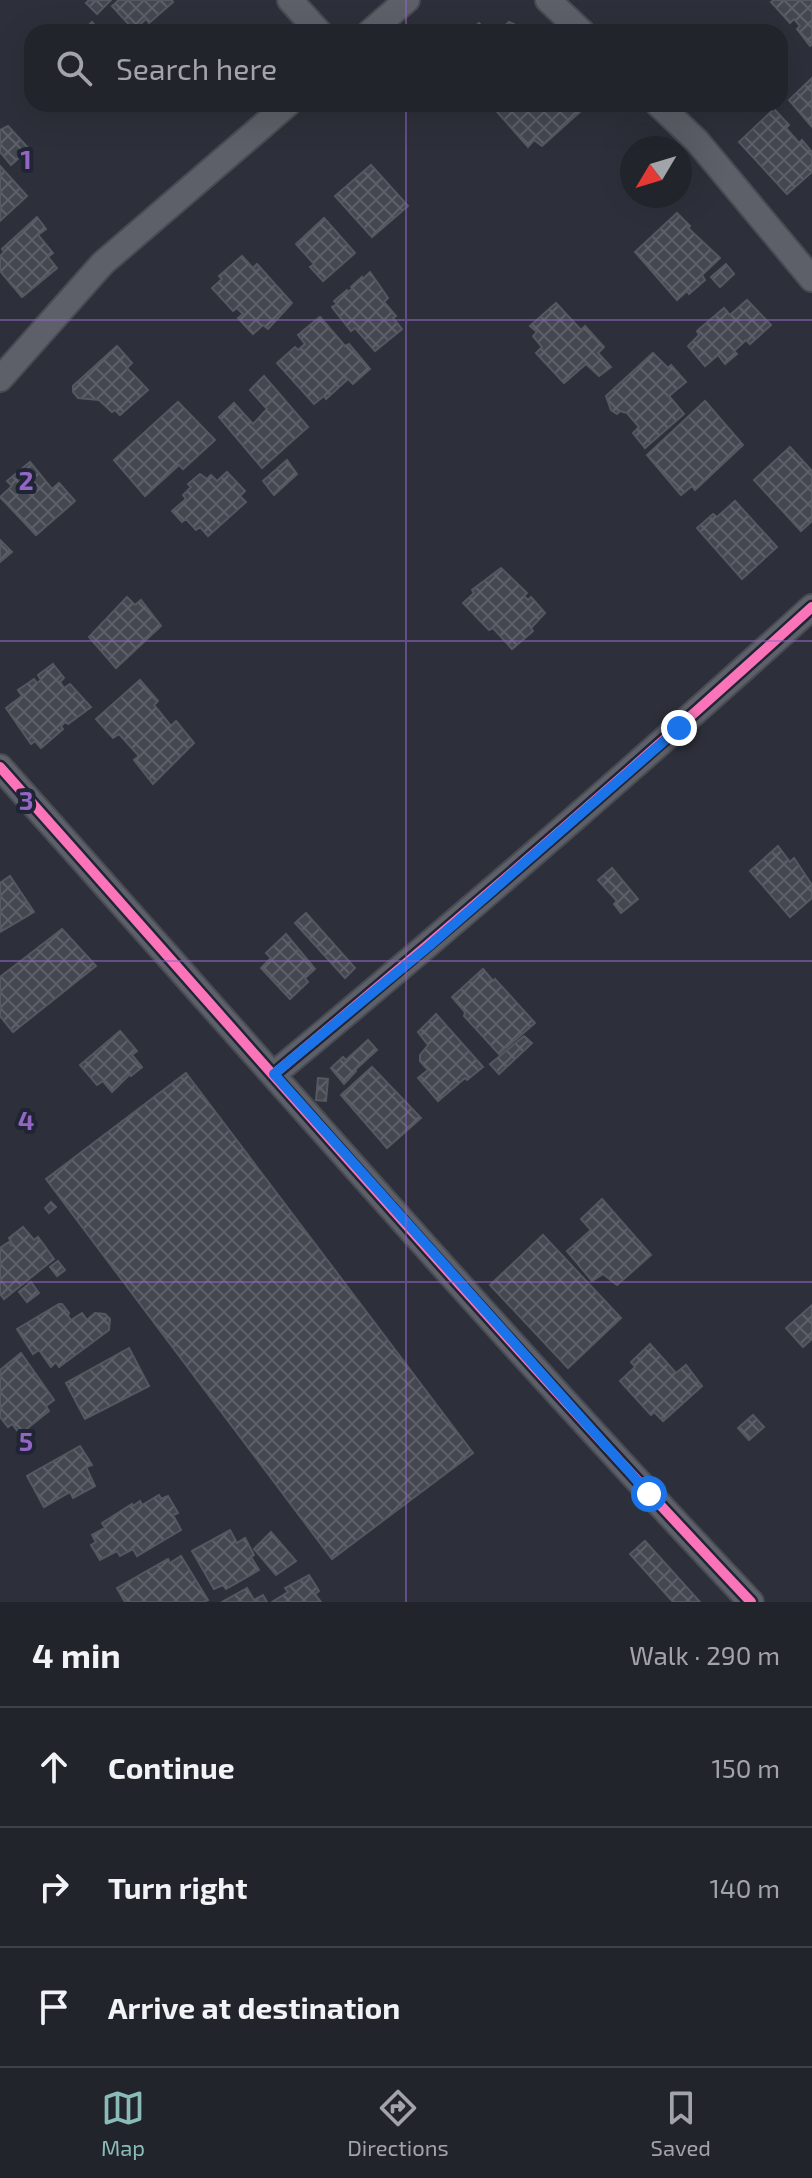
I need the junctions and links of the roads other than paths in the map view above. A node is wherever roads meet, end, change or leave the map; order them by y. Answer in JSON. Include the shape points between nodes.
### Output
{"nodes":[{"id":1,"x":290,"y":0,"type":"edge"},
{"id":2,"x":407,"y":0,"type":"edge"},
{"id":3,"x":548,"y":0,"type":"edge"},
{"id":4,"x":312,"y":24,"type":"edge"},
{"id":5,"x":379,"y":24,"type":"edge"},
{"id":6,"x":574,"y":24,"type":"edge"},
{"id":7,"x":279,"y":112,"type":"edge"},
{"id":8,"x":666,"y":112,"type":"edge"},
{"id":9,"x":812,"y":279,"type":"edge"},
{"id":10,"x":0,"y":379,"type":"edge"},
{"id":11,"x":812,"y":607,"type":"edge"},
{"id":12,"x":0,"y":767,"type":"edge"},
{"id":13,"x":274,"y":1074,"type":"junction"},
{"id":14,"x":751,"y":1602,"type":"edge"}],
"edges":[{"from":1,"to":4,"type":"street"},
{"from":2,"to":5,"type":"street"},
{"from":3,"to":6,"type":"street"},
{"from":7,"to":10,"type":"street","via":[[103,263]]},
{"from":8,"to":9,"type":"street"},
{"from":11,"to":13,"type":"street","via":[[441,936]]},
{"from":12,"to":13,"type":"street"},
{"from":13,"to":14,"type":"street"}]}
